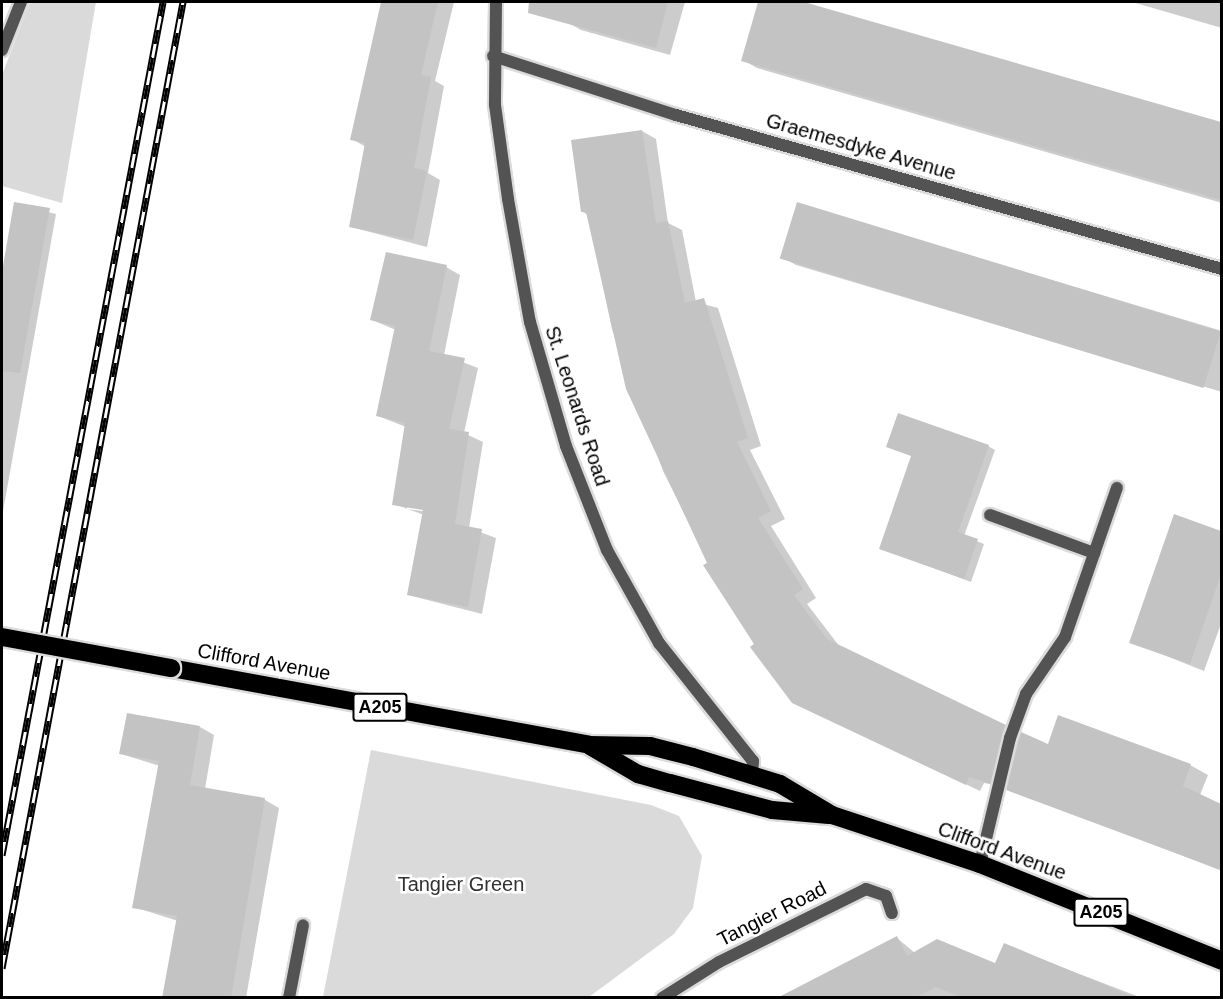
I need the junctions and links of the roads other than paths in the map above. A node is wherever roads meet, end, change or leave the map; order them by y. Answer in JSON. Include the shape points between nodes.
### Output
{"nodes":[{"id":1,"x":21,"y":2,"type":"edge"},
{"id":2,"x":496,"y":2,"type":"edge"},
{"id":3,"x":2,"y":50,"type":"edge"},
{"id":4,"x":493,"y":56,"type":"junction"},
{"id":5,"x":1221,"y":269,"type":"edge"},
{"id":6,"x":1117,"y":488,"type":"dead end"},
{"id":7,"x":990,"y":515,"type":"dead end"},
{"id":8,"x":1094,"y":553,"type":"junction"},
{"id":9,"x":2,"y":637,"type":"edge"},
{"id":10,"x":589,"y":745,"type":"junction"},
{"id":11,"x":752,"y":775,"type":"junction"},
{"id":12,"x":832,"y":815,"type":"junction"},
{"id":13,"x":980,"y":864,"type":"junction"},
{"id":14,"x":892,"y":912,"type":"dead end"},
{"id":15,"x":303,"y":925,"type":"dead end"},
{"id":16,"x":1221,"y":961,"type":"edge"},
{"id":17,"x":289,"y":998,"type":"edge"},
{"id":18,"x":662,"y":998,"type":"edge"}],
"edges":[{"from":1,"to":3,"type":"street"},
{"from":2,"to":4,"type":"street","name":"St. Leonards Road"},
{"from":4,"to":5,"type":"street","name":"Graemesdyke Avenue","via":[[676,115]]},
{"from":4,"to":11,"type":"street","name":"St. Leonards Road","via":[[496,117],[530,322],[566,446],[606,550],[659,643],[753,761]]},
{"from":6,"to":8,"type":"street"},
{"from":7,"to":8,"type":"street"},
{"from":8,"to":13,"type":"street","via":[[1065,637],[1018,716]]},
{"from":9,"to":10,"type":"highway","name":"Clifford Avenue","number":"A205","bridge":true},
{"from":10,"to":11,"type":"highway","name":"Clifford Avenue","number":"A205","via":[[650,746]]},
{"from":10,"to":12,"type":"highway","name":"Clifford Avenue","number":"A205","via":[[638,774],[772,810]]},
{"from":11,"to":12,"type":"highway","name":"Clifford Avenue","number":"A205","via":[[780,784]]},
{"from":12,"to":13,"type":"highway","name":"Clifford Avenue","number":"A205"},
{"from":13,"to":16,"type":"highway","name":"Clifford Avenue","number":"A205"},
{"from":14,"to":18,"type":"street","name":"Tangier Road","via":[[886,896],[866,889],[719,962]]},
{"from":15,"to":17,"type":"street"}]}
